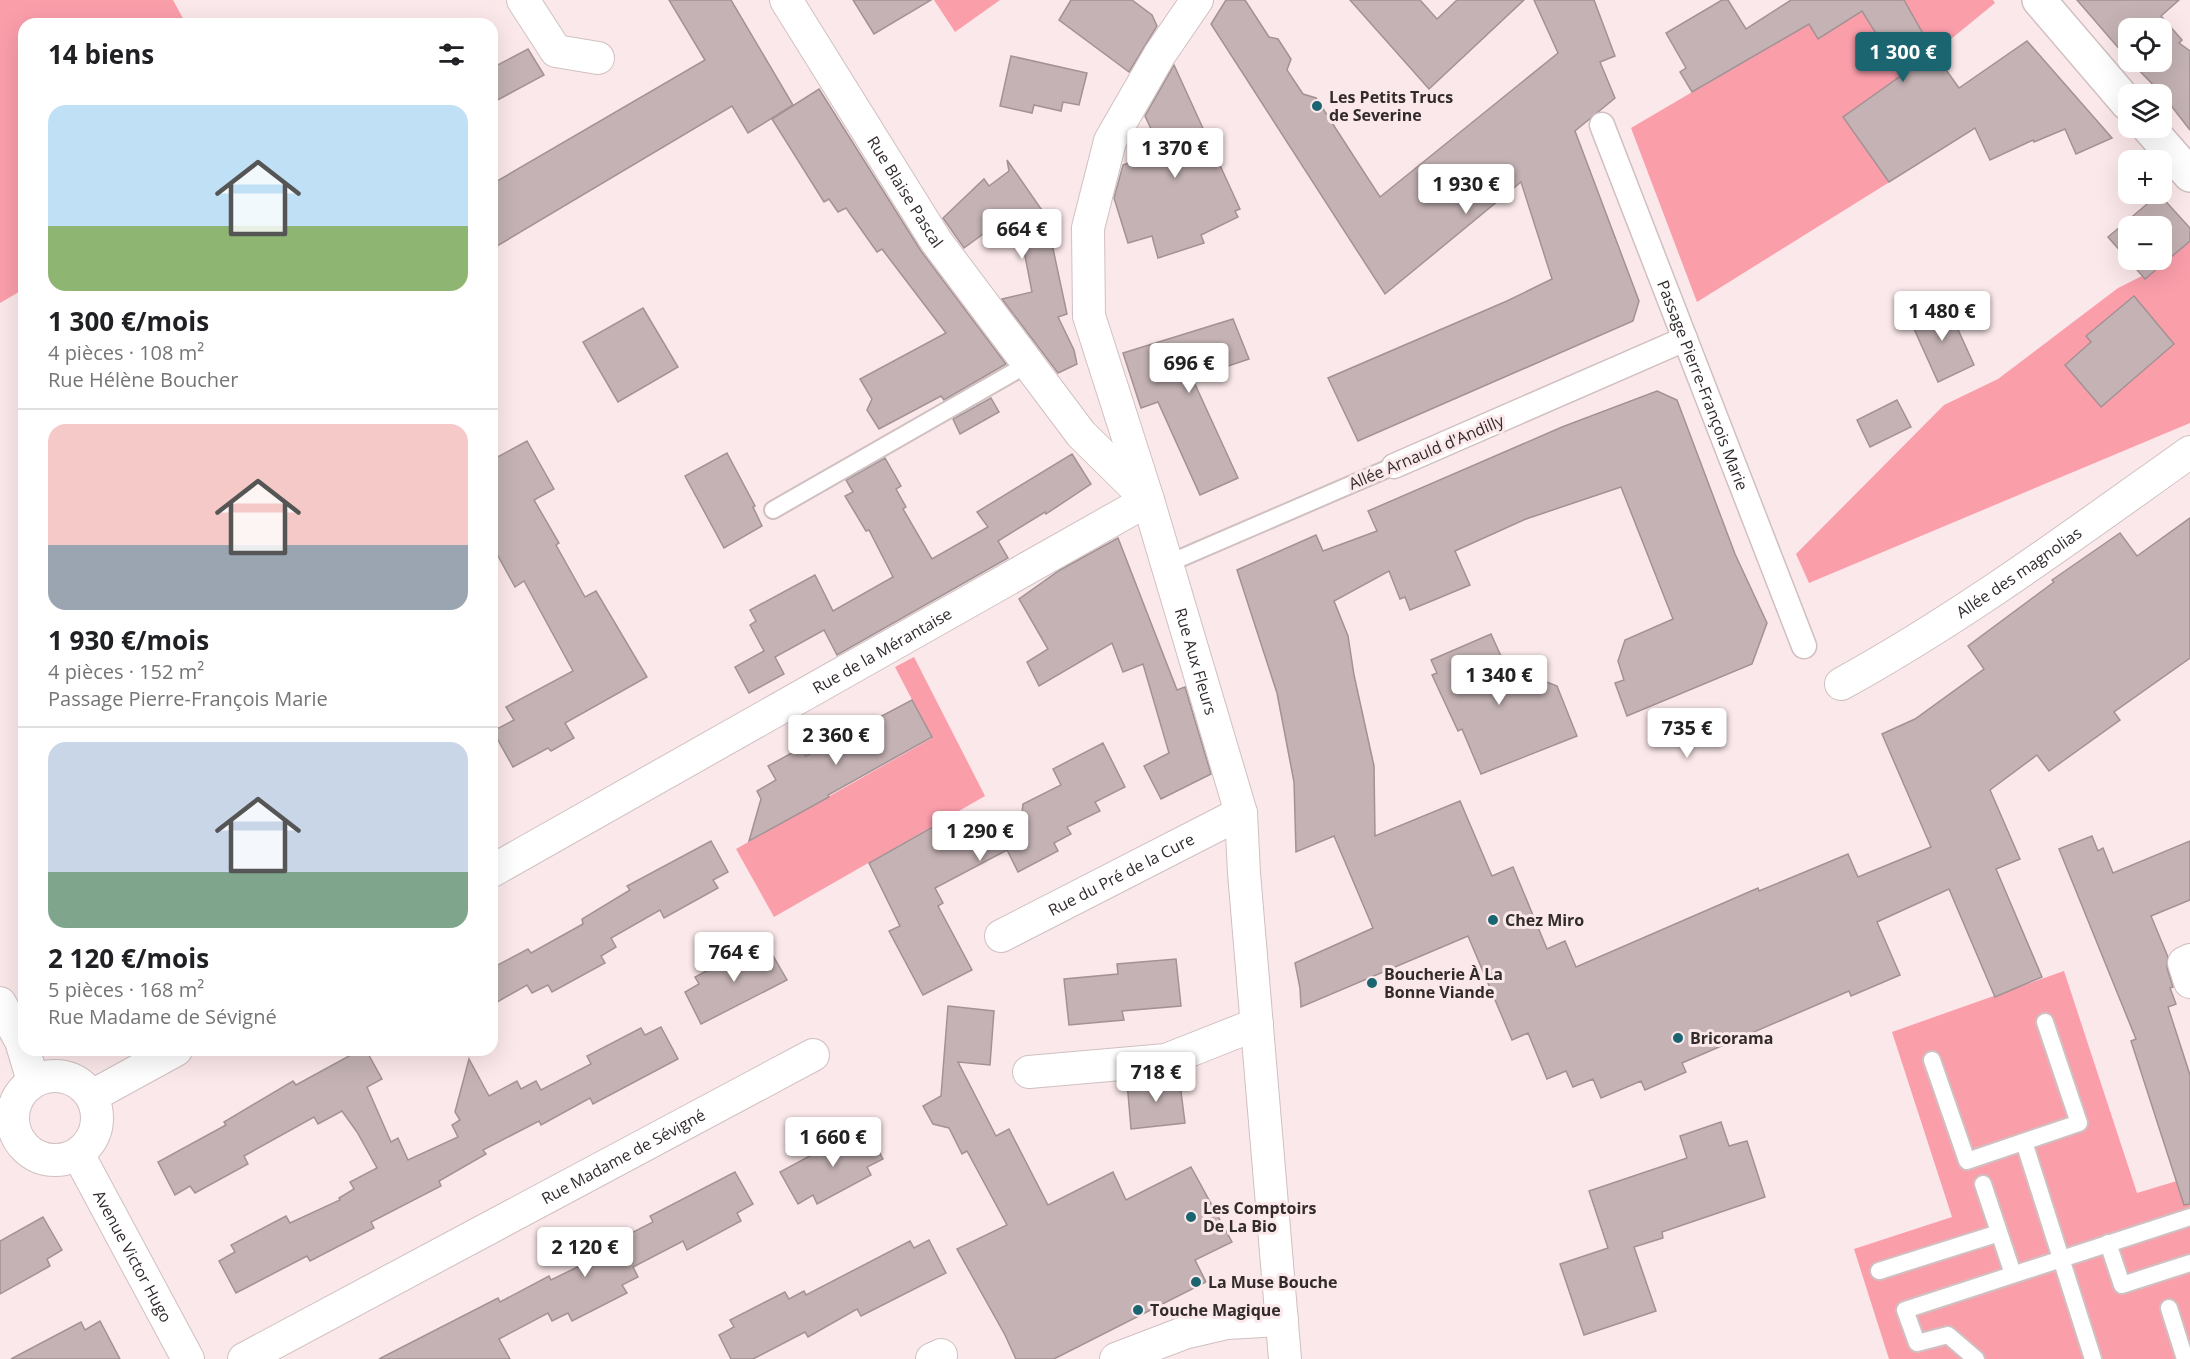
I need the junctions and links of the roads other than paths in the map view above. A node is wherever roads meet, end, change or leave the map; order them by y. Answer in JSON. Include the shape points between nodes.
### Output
{"nodes":[{"id":1,"x":523,"y":0,"type":"edge"},
{"id":2,"x":786,"y":0,"type":"edge"},
{"id":3,"x":1197,"y":0,"type":"edge"},
{"id":4,"x":2038,"y":0,"type":"edge"},
{"id":5,"x":598,"y":58,"type":"dead end"},
{"id":6,"x":2118,"y":92,"type":"edge"},
{"id":7,"x":1602,"y":125,"type":"dead end"},
{"id":8,"x":2158,"y":138,"type":"edge"},
{"id":9,"x":2190,"y":175,"type":"edge"},
{"id":10,"x":1685,"y":339,"type":"junction"},
{"id":11,"x":1028,"y":364,"type":"junction"},
{"id":12,"x":2190,"y":452,"type":"edge"},
{"id":13,"x":1394,"y":466,"type":"joint"},
{"id":14,"x":1148,"y":500,"type":"junction"},
{"id":15,"x":773,"y":510,"type":"dead end"},
{"id":16,"x":1167,"y":564,"type":"junction"},
{"id":17,"x":1804,"y":646,"type":"dead end"},
{"id":18,"x":1841,"y":684,"type":"dead end"},
{"id":19,"x":1241,"y":813,"type":"junction"},
{"id":20,"x":498,"y":868,"type":"edge"},
{"id":21,"x":1001,"y":936,"type":"dead end"},
{"id":22,"x":2190,"y":960,"type":"edge"},
{"id":23,"x":2190,"y":982,"type":"edge"},
{"id":24,"x":0,"y":1003,"type":"edge"},
{"id":25,"x":2045,"y":1022,"type":"dead end"},
{"id":26,"x":1257,"y":1024,"type":"junction"},
{"id":27,"x":18,"y":1036,"type":"edge"},
{"id":28,"x":813,"y":1055,"type":"dead end"},
{"id":29,"x":25,"y":1056,"type":"edge"},
{"id":30,"x":165,"y":1056,"type":"edge"},
{"id":31,"x":1932,"y":1060,"type":"dead end"},
{"id":32,"x":1029,"y":1072,"type":"dead end"},
{"id":33,"x":33,"y":1082,"type":"junction"},
{"id":34,"x":92,"y":1096,"type":"junction"},
{"id":35,"x":2024,"y":1142,"type":"junction"},
{"id":36,"x":9,"y":1144,"type":"edge"},
{"id":37,"x":78,"y":1154,"type":"junction"},
{"id":38,"x":1983,"y":1184,"type":"dead end"},
{"id":39,"x":2190,"y":1216,"type":"edge"},
{"id":40,"x":1999,"y":1233,"type":"junction"},
{"id":41,"x":2108,"y":1243,"type":"junction"},
{"id":42,"x":2061,"y":1258,"type":"junction"},
{"id":43,"x":2190,"y":1263,"type":"edge"},
{"id":44,"x":1879,"y":1271,"type":"dead end"},
{"id":45,"x":2013,"y":1274,"type":"junction"},
{"id":46,"x":2169,"y":1308,"type":"dead end"},
{"id":47,"x":1282,"y":1320,"type":"junction"},
{"id":48,"x":188,"y":1359,"type":"edge"},
{"id":49,"x":244,"y":1359,"type":"edge"},
{"id":50,"x":1116,"y":1359,"type":"edge"},
{"id":51,"x":1285,"y":1359,"type":"edge"},
{"id":52,"x":1976,"y":1359,"type":"edge"},
{"id":53,"x":2093,"y":1359,"type":"edge"},
{"id":54,"x":2185,"y":1359,"type":"edge"}],
"edges":[{"from":1,"to":5,"type":"street","via":[[556,51]]},
{"from":2,"to":11,"type":"street","name":"Rue Blaise Pascal","via":[[936,241]]},
{"from":3,"to":14,"type":"street","name":"Rue Aux Fleurs","via":[[1160,54],[1110,141],[1088,228],[1089,316]]},
{"from":4,"to":6,"type":"street"},
{"from":7,"to":10,"type":"street","name":"Passage Pierre-François Marie"},
{"from":8,"to":9,"type":"street"},
{"from":10,"to":13,"type":"street","name":"Allée Arnauld d'Andilly"},
{"from":10,"to":17,"type":"street","name":"Passage Pierre-François Marie"},
{"from":11,"to":14,"type":"street","name":"Rue Blaise Pascal","via":[[1081,434]]},
{"from":11,"to":15,"type":"lane"},
{"from":12,"to":18,"type":"street","name":"Allée des magnolias","via":[[1948,621]]},
{"from":13,"to":16,"type":"lane","name":"Allée Arnauld d'Andilly"},
{"from":14,"to":16,"type":"street","name":"Rue Aux Fleurs"},
{"from":14,"to":20,"type":"street","name":"Rue de la Mérantaise"},
{"from":16,"to":19,"type":"street","name":"Rue Aux Fleurs"},
{"from":19,"to":21,"type":"street","name":"Rue du Pré de la Cure"},
{"from":19,"to":26,"type":"street","name":"Rue Aux Fleurs"},
{"from":22,"to":23,"type":"street","via":[[2184,963]]},
{"from":24,"to":27,"type":"street"},
{"from":25,"to":35,"type":"lane","via":[[2079,1123]]},
{"from":26,"to":32,"type":"street","via":[[1166,1060]]},
{"from":26,"to":47,"type":"street","name":"Rue Aux Fleurs"},
{"from":28,"to":49,"type":"street","name":"Rue Madame de Sévigné"},
{"from":29,"to":33,"type":"street"},
{"from":30,"to":34,"type":"street"},
{"from":31,"to":35,"type":"lane","via":[[1967,1161]]},
{"from":33,"to":34,"type":"street","via":[[59,1076],[72,1079]]},
{"from":33,"to":36,"type":"street","via":[[16,1101]]},
{"from":34,"to":37,"type":"street","via":[[97,1122],[94,1134]]},
{"from":35,"to":42,"type":"lane"},
{"from":36,"to":37,"type":"street","via":[[51,1160]]},
{"from":37,"to":48,"type":"street","name":"Avenue Victor Hugo"},
{"from":38,"to":40,"type":"lane"},
{"from":39,"to":41,"type":"lane"},
{"from":40,"to":44,"type":"lane"},
{"from":40,"to":45,"type":"lane"},
{"from":41,"to":42,"type":"lane"},
{"from":41,"to":43,"type":"lane","via":[[2122,1285]]},
{"from":42,"to":45,"type":"lane"},
{"from":42,"to":53,"type":"lane"},
{"from":45,"to":52,"type":"lane","via":[[1905,1310],[1917,1343],[1948,1335]]},
{"from":46,"to":54,"type":"lane"},
{"from":47,"to":50,"type":"street","via":[[1205,1328]]},
{"from":47,"to":51,"type":"street","name":"Rue Aux Fleurs"}]}
